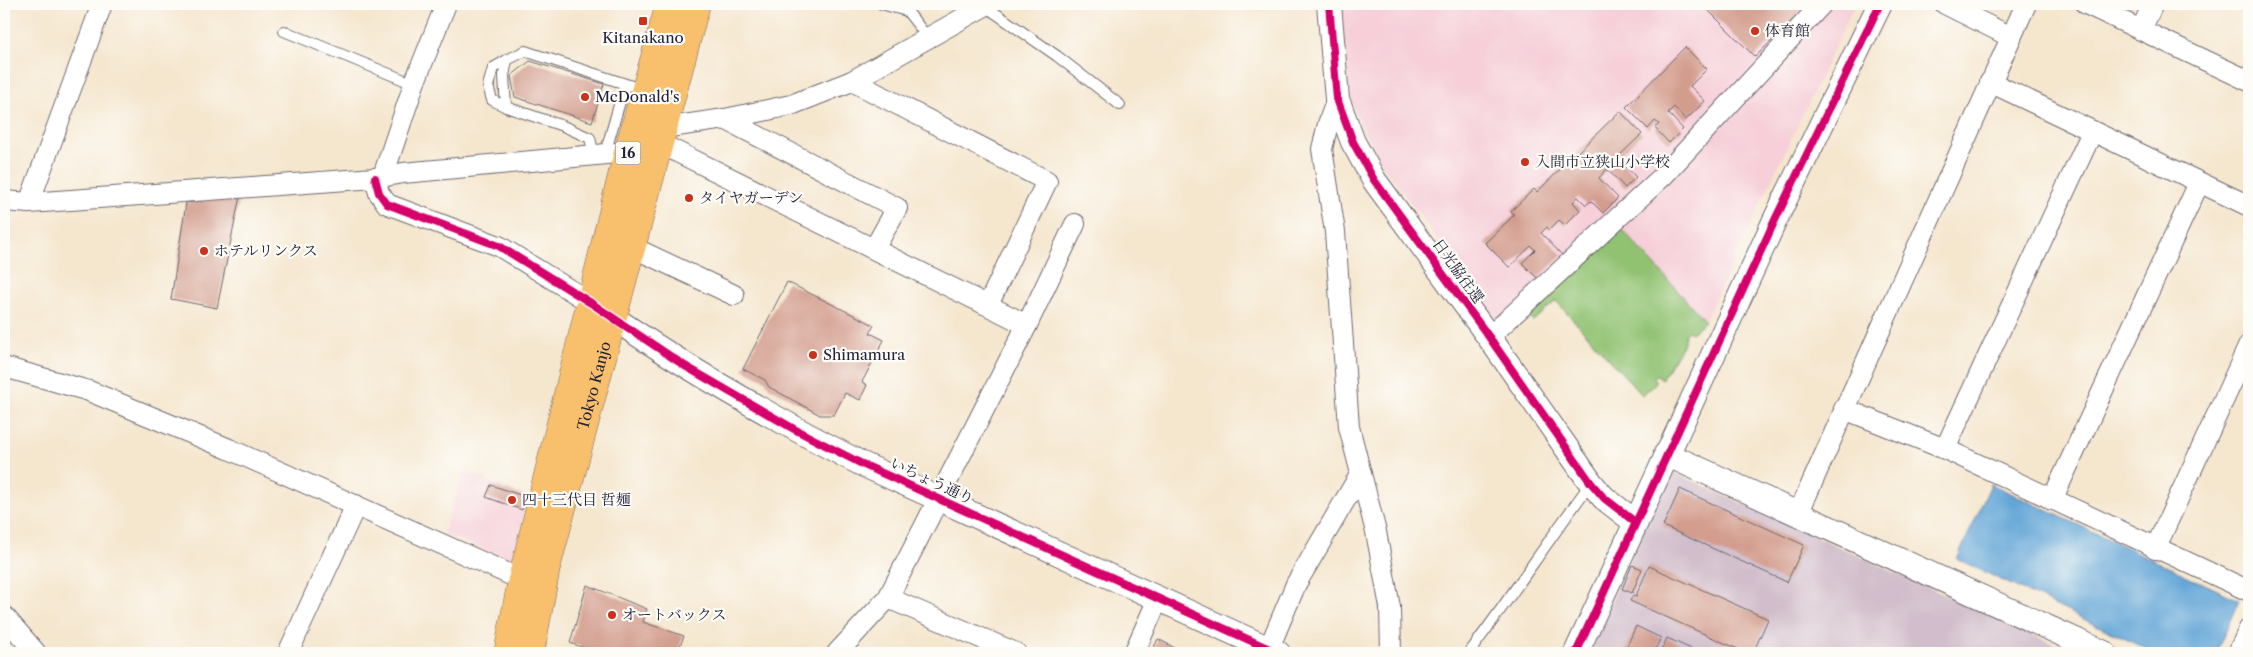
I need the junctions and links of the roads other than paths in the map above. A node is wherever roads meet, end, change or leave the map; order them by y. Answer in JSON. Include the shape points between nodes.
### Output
{"nodes":[{"id":1,"x":102,"y":4,"type":"edge"},
{"id":2,"x":446,"y":4,"type":"edge"},
{"id":3,"x":670,"y":4,"type":"edge"},
{"id":4,"x":881,"y":4,"type":"edge"},
{"id":5,"x":1329,"y":4,"type":"edge"},
{"id":6,"x":1822,"y":4,"type":"edge"},
{"id":7,"x":1880,"y":4,"type":"edge"},
{"id":8,"x":1945,"y":4,"type":"edge"},
{"id":9,"x":2026,"y":4,"type":"edge"},
{"id":10,"x":2086,"y":4,"type":"edge"},
{"id":11,"x":2152,"y":4,"type":"edge"},
{"id":12,"x":986,"y":5,"type":"edge"},
{"id":13,"x":909,"y":7,"type":"edge"},
{"id":14,"x":699,"y":9,"type":"edge"},
{"id":15,"x":284,"y":30,"type":"dead end"},
{"id":16,"x":2141,"y":30,"type":"junction"},
{"id":17,"x":2011,"y":37,"type":"junction"},
{"id":18,"x":928,"y":38,"type":"junction"},
{"id":19,"x":507,"y":60,"type":"junction"},
{"id":20,"x":2249,"y":78,"type":"edge"},
{"id":21,"x":852,"y":81,"type":"junction"},
{"id":22,"x":1990,"y":82,"type":"junction"},
{"id":23,"x":414,"y":84,"type":"junction"},
{"id":24,"x":635,"y":87,"type":"junction"},
{"id":25,"x":1337,"y":99,"type":"junction"},
{"id":26,"x":1120,"y":105,"type":"dead end"},
{"id":27,"x":506,"y":108,"type":"junction"},
{"id":28,"x":725,"y":119,"type":"junction"},
{"id":29,"x":2092,"y":132,"type":"junction"},
{"id":30,"x":661,"y":135,"type":"junction"},
{"id":31,"x":609,"y":153,"type":"junction"},
{"id":32,"x":379,"y":177,"type":"junction"},
{"id":33,"x":2199,"y":183,"type":"junction"},
{"id":34,"x":4,"y":201,"type":"edge"},
{"id":35,"x":29,"y":203,"type":"junction"},
{"id":36,"x":2249,"y":206,"type":"edge"},
{"id":37,"x":1075,"y":224,"type":"dead end"},
{"id":38,"x":632,"y":247,"type":"junction"},
{"id":39,"x":874,"y":249,"type":"junction"},
{"id":40,"x":734,"y":296,"type":"dead end"},
{"id":41,"x":591,"y":303,"type":"junction"},
{"id":42,"x":988,"y":305,"type":"junction"},
{"id":43,"x":614,"y":318,"type":"junction"},
{"id":44,"x":1027,"y":325,"type":"junction"},
{"id":45,"x":1490,"y":337,"type":"junction"},
{"id":46,"x":2249,"y":345,"type":"edge"},
{"id":47,"x":4,"y":367,"type":"edge"},
{"id":48,"x":1844,"y":409,"type":"junction"},
{"id":49,"x":1945,"y":449,"type":"junction"},
{"id":50,"x":1666,"y":454,"type":"junction"},
{"id":51,"x":1361,"y":473,"type":"junction"},
{"id":52,"x":1591,"y":483,"type":"junction"},
{"id":53,"x":939,"y":500,"type":"junction"},
{"id":54,"x":2052,"y":500,"type":"junction"},
{"id":55,"x":356,"y":505,"type":"junction"},
{"id":56,"x":1798,"y":514,"type":"junction"},
{"id":57,"x":1635,"y":522,"type":"junction"},
{"id":58,"x":2155,"y":549,"type":"junction"},
{"id":59,"x":522,"y":580,"type":"junction"},
{"id":60,"x":2249,"y":591,"type":"edge"},
{"id":61,"x":888,"y":598,"type":"junction"},
{"id":62,"x":1158,"y":599,"type":"junction"},
{"id":63,"x":4,"y":616,"type":"edge"},
{"id":64,"x":2249,"y":629,"type":"edge"},
{"id":65,"x":1271,"y":652,"type":"edge"},
{"id":66,"x":36,"y":653,"type":"edge"},
{"id":67,"x":288,"y":653,"type":"edge"},
{"id":68,"x":508,"y":653,"type":"edge"},
{"id":69,"x":530,"y":653,"type":"edge"},
{"id":70,"x":837,"y":653,"type":"edge"},
{"id":71,"x":1016,"y":653,"type":"edge"},
{"id":72,"x":1134,"y":653,"type":"edge"},
{"id":73,"x":1391,"y":653,"type":"edge"},
{"id":74,"x":1470,"y":653,"type":"edge"},
{"id":75,"x":1576,"y":653,"type":"edge"},
{"id":76,"x":2104,"y":653,"type":"edge"},
{"id":77,"x":2238,"y":653,"type":"edge"}],
"edges":[{"from":1,"to":35,"type":"street"},
{"from":2,"to":23,"type":"street"},
{"from":3,"to":24,"type":"highway","name":"Tokyo Kanjo","number":"16"},
{"from":4,"to":13,"type":"lane"},
{"from":5,"to":25,"type":"street","name":"日光脇往還"},
{"from":6,"to":45,"type":"street","via":[[1663,176]]},
{"from":7,"to":50,"type":"street"},
{"from":8,"to":17,"type":"street"},
{"from":9,"to":17,"type":"street"},
{"from":10,"to":16,"type":"street"},
{"from":11,"to":16,"type":"street"},
{"from":12,"to":18,"type":"street"},
{"from":12,"to":26,"type":"lane"},
{"from":13,"to":18,"type":"lane"},
{"from":14,"to":30,"type":"highway","name":"Tokyo Kanjo","number":"16"},
{"from":15,"to":23,"type":"lane"},
{"from":16,"to":20,"type":"street"},
{"from":17,"to":22,"type":"street"},
{"from":18,"to":21,"type":"street"},
{"from":19,"to":24,"type":"lane","via":[[525,51]]},
{"from":19,"to":27,"type":"lane","via":[[504,76]]},
{"from":19,"to":27,"type":"lane","via":[[493,68],[488,86],[492,100]]},
{"from":21,"to":28,"type":"street","via":[[791,105]]},
{"from":21,"to":42,"type":"street","via":[[1046,181]]},
{"from":22,"to":29,"type":"street"},
{"from":22,"to":48,"type":"street"},
{"from":23,"to":32,"type":"street"},
{"from":24,"to":31,"type":"highway","name":"Tokyo Kanjo","number":"16"},
{"from":25,"to":45,"type":"street","name":"日光脇往還","via":[[1353,142],[1374,180]]},
{"from":25,"to":51,"type":"street","via":[[1322,149],[1335,232],[1350,427]]},
{"from":27,"to":31,"type":"lane","via":[[563,126],[590,138]]},
{"from":28,"to":30,"type":"street"},
{"from":28,"to":39,"type":"street","via":[[897,208]]},
{"from":29,"to":33,"type":"street"},
{"from":29,"to":49,"type":"street"},
{"from":30,"to":38,"type":"highway","name":"Tokyo Kanjo","number":"16"},
{"from":30,"to":39,"type":"street"},
{"from":31,"to":32,"type":"street"},
{"from":31,"to":41,"type":"highway","name":"Tokyo Kanjo","number":"16"},
{"from":32,"to":35,"type":"street"},
{"from":32,"to":41,"type":"street","via":[[379,193],[387,204],[498,246]]},
{"from":33,"to":36,"type":"street"},
{"from":33,"to":54,"type":"street"},
{"from":34,"to":35,"type":"street"},
{"from":37,"to":44,"type":"street"},
{"from":38,"to":40,"type":"street"},
{"from":38,"to":43,"type":"highway","name":"Tokyo Kanjo","number":"16"},
{"from":39,"to":42,"type":"street"},
{"from":41,"to":43,"type":"street","name":"いちょう通り"},
{"from":41,"to":59,"type":"highway","name":"Tokyo Kanjo","number":"16"},
{"from":42,"to":44,"type":"street"},
{"from":43,"to":53,"type":"street","name":"いちょう通り","via":[[685,366],[794,429]]},
{"from":43,"to":69,"type":"highway","name":"Tokyo Kanjo","number":"16","via":[[546,568]]},
{"from":44,"to":53,"type":"street"},
{"from":45,"to":52,"type":"street","name":"日光脇往還"},
{"from":46,"to":58,"type":"street"},
{"from":47,"to":55,"type":"street","via":[[89,391]]},
{"from":48,"to":49,"type":"street"},
{"from":48,"to":56,"type":"street"},
{"from":49,"to":54,"type":"street"},
{"from":50,"to":56,"type":"street"},
{"from":50,"to":57,"type":"street"},
{"from":51,"to":65,"type":"street","via":[[1296,584]]},
{"from":51,"to":73,"type":"street","via":[[1390,607]]},
{"from":52,"to":57,"type":"street","name":"日光脇往還","via":[[1604,498]]},
{"from":52,"to":74,"type":"lane","via":[[1540,550]]},
{"from":53,"to":61,"type":"street"},
{"from":53,"to":62,"type":"street","name":"いちょう通り"},
{"from":54,"to":58,"type":"street"},
{"from":55,"to":59,"type":"street"},
{"from":55,"to":67,"type":"street"},
{"from":56,"to":76,"type":"street"},
{"from":57,"to":75,"type":"street"},
{"from":58,"to":60,"type":"street"},
{"from":59,"to":68,"type":"highway","name":"Tokyo Kanjo","number":"16"},
{"from":61,"to":70,"type":"street"},
{"from":61,"to":71,"type":"street"},
{"from":62,"to":65,"type":"street","name":"いちょう通り"},
{"from":62,"to":72,"type":"street"},
{"from":63,"to":66,"type":"street"},
{"from":64,"to":77,"type":"street"}]}
